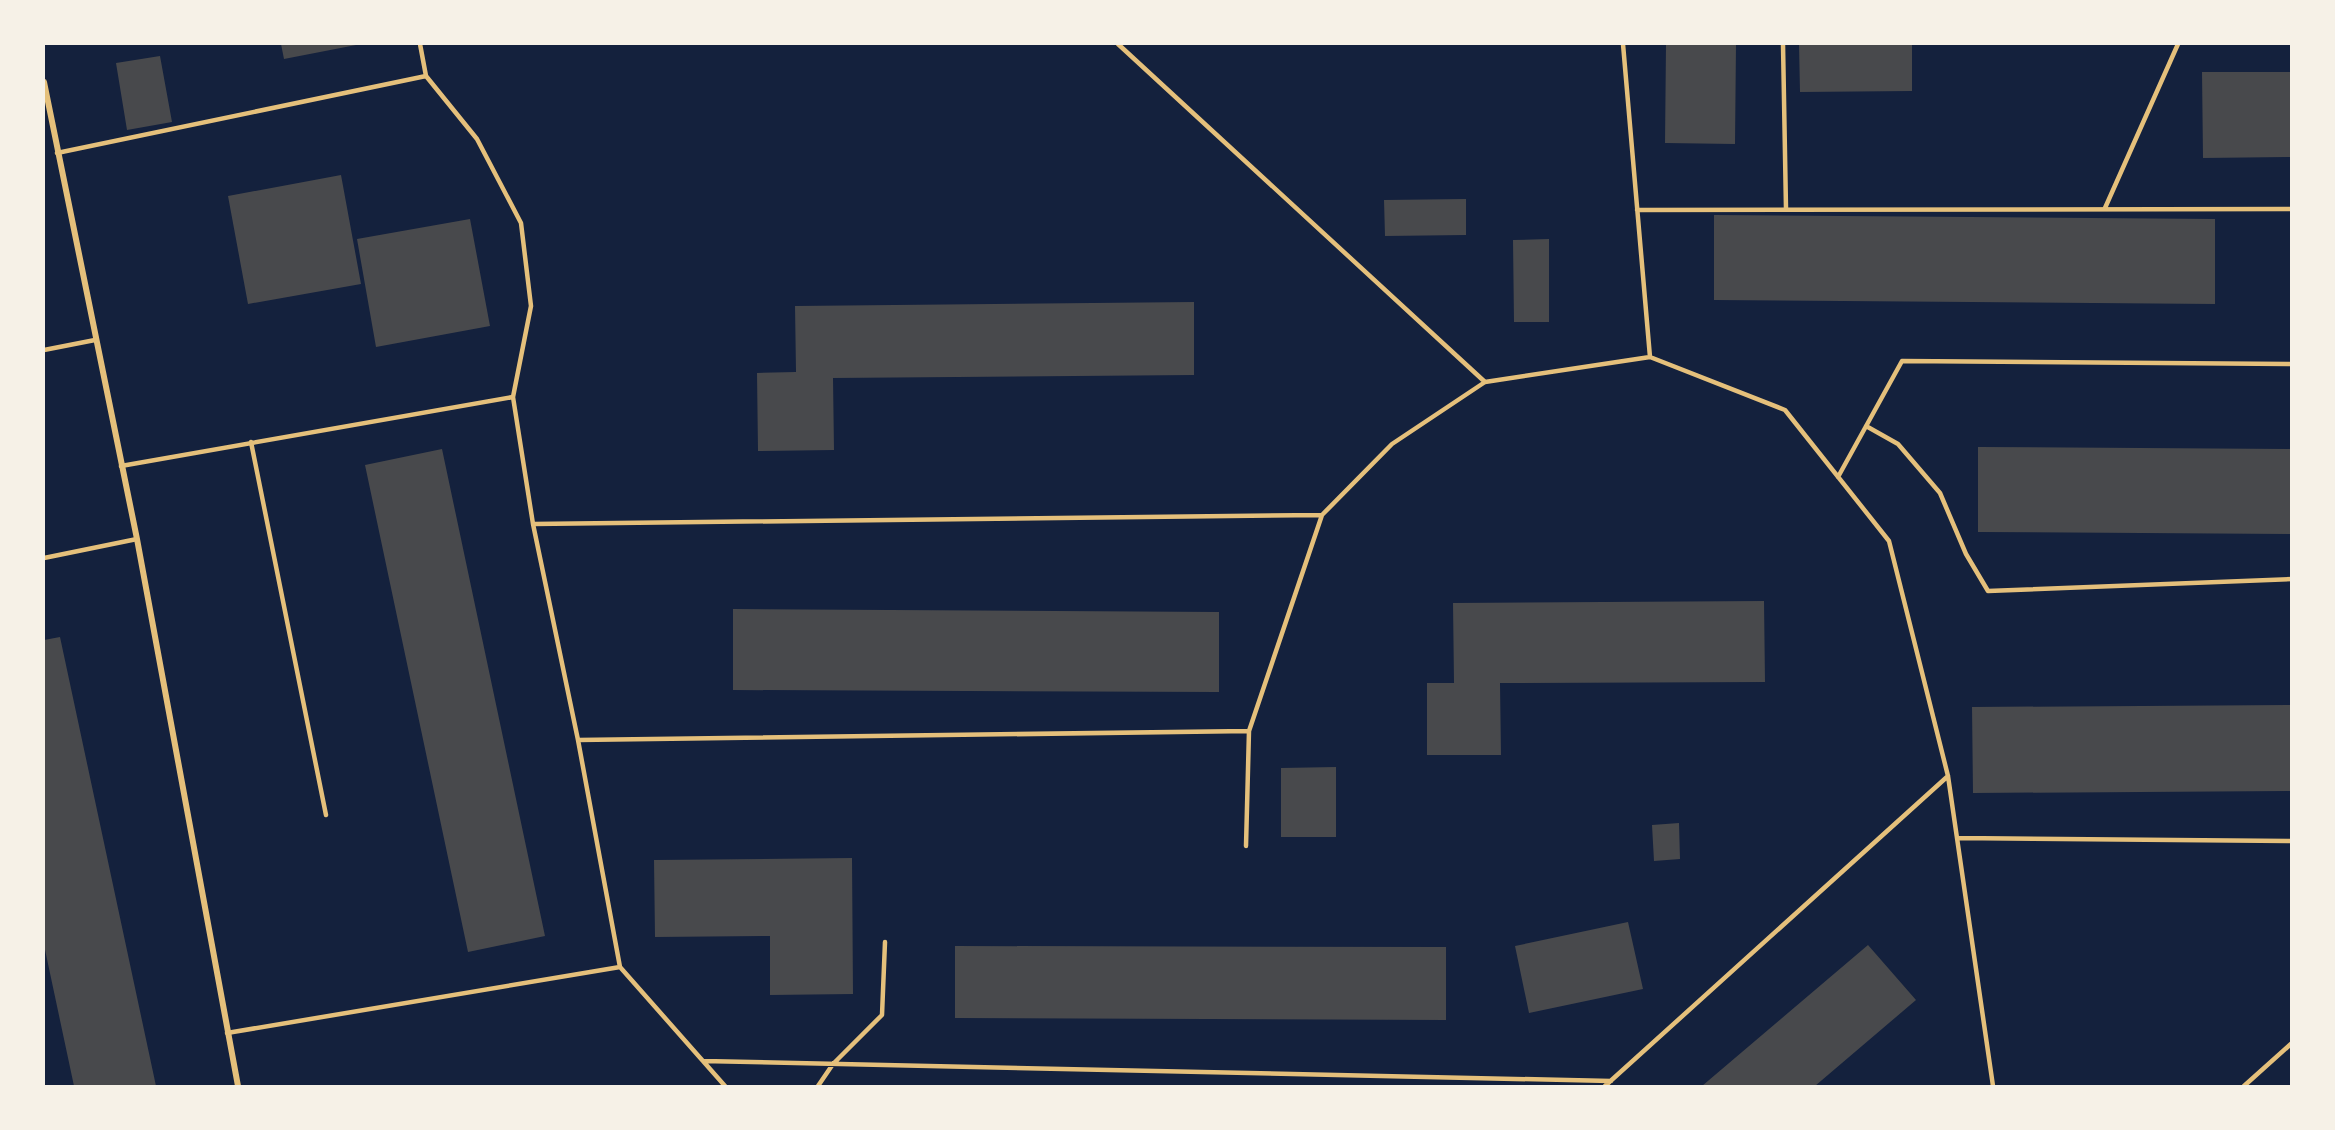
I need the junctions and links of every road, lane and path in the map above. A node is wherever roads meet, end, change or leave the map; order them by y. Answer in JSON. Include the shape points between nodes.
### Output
{"nodes":[{"id":1,"x":420,"y":44,"type":"edge"},
{"id":2,"x":1118,"y":44,"type":"edge"},
{"id":3,"x":1623,"y":44,"type":"edge"},
{"id":4,"x":1783,"y":44,"type":"edge"},
{"id":5,"x":2178,"y":44,"type":"edge"},
{"id":6,"x":426,"y":76,"type":"junction"},
{"id":7,"x":44,"y":82,"type":"edge"},
{"id":8,"x":57,"y":153,"type":"junction"},
{"id":9,"x":2105,"y":208,"type":"junction"},
{"id":10,"x":1786,"y":209,"type":"junction"},
{"id":11,"x":2292,"y":209,"type":"edge"},
{"id":12,"x":1637,"y":210,"type":"junction"},
{"id":13,"x":95,"y":340,"type":"junction"},
{"id":14,"x":44,"y":351,"type":"edge"},
{"id":15,"x":1650,"y":357,"type":"junction"},
{"id":16,"x":2292,"y":364,"type":"edge"},
{"id":17,"x":1485,"y":382,"type":"junction"},
{"id":18,"x":513,"y":397,"type":"junction"},
{"id":19,"x":1866,"y":426,"type":"junction"},
{"id":20,"x":251,"y":442,"type":"junction"},
{"id":21,"x":121,"y":466,"type":"junction"},
{"id":22,"x":1838,"y":477,"type":"junction"},
{"id":23,"x":1322,"y":515,"type":"junction"},
{"id":24,"x":533,"y":524,"type":"junction"},
{"id":25,"x":136,"y":539,"type":"junction"},
{"id":26,"x":44,"y":558,"type":"edge"},
{"id":27,"x":2292,"y":579,"type":"edge"},
{"id":28,"x":1249,"y":731,"type":"junction"},
{"id":29,"x":578,"y":740,"type":"junction"},
{"id":30,"x":1948,"y":776,"type":"junction"},
{"id":31,"x":326,"y":815,"type":"dead end"},
{"id":32,"x":1957,"y":838,"type":"junction"},
{"id":33,"x":2292,"y":841,"type":"edge"},
{"id":34,"x":1246,"y":846,"type":"dead end"},
{"id":35,"x":885,"y":942,"type":"dead end"},
{"id":36,"x":620,"y":967,"type":"junction"},
{"id":37,"x":227,"y":1033,"type":"junction"},
{"id":38,"x":2292,"y":1043,"type":"edge"},
{"id":39,"x":703,"y":1061,"type":"junction"},
{"id":40,"x":833,"y":1064,"type":"junction"},
{"id":41,"x":1611,"y":1081,"type":"junction"},
{"id":42,"x":238,"y":1086,"type":"edge"},
{"id":43,"x":725,"y":1086,"type":"edge"},
{"id":44,"x":818,"y":1086,"type":"edge"},
{"id":45,"x":1605,"y":1086,"type":"edge"},
{"id":46,"x":1994,"y":1086,"type":"edge"},
{"id":47,"x":2244,"y":1086,"type":"edge"}],
"edges":[{"from":1,"to":6,"type":"lane"},
{"from":2,"to":17,"type":"lane"},
{"from":3,"to":12,"type":"lane"},
{"from":4,"to":10,"type":"lane"},
{"from":5,"to":9,"type":"lane"},
{"from":6,"to":8,"type":"lane"},
{"from":6,"to":18,"type":"lane","via":[[477,139],[521,223],[531,306]]},
{"from":7,"to":8,"type":"street"},
{"from":8,"to":13,"type":"street"},
{"from":9,"to":10,"type":"lane"},
{"from":9,"to":11,"type":"lane"},
{"from":10,"to":12,"type":"lane"},
{"from":12,"to":15,"type":"lane"},
{"from":13,"to":14,"type":"lane"},
{"from":13,"to":21,"type":"street"},
{"from":15,"to":17,"type":"lane"},
{"from":15,"to":22,"type":"lane","via":[[1785,410]]},
{"from":16,"to":19,"type":"lane","via":[[1902,360]]},
{"from":17,"to":23,"type":"lane","via":[[1392,444]]},
{"from":18,"to":20,"type":"lane"},
{"from":18,"to":24,"type":"lane"},
{"from":19,"to":22,"type":"lane"},
{"from":19,"to":27,"type":"lane","via":[[1898,444],[1940,493],[1966,554],[1988,591]]},
{"from":20,"to":21,"type":"lane"},
{"from":20,"to":31,"type":"lane"},
{"from":21,"to":25,"type":"street"},
{"from":22,"to":30,"type":"lane","via":[[1889,542]]},
{"from":23,"to":24,"type":"lane"},
{"from":23,"to":28,"type":"lane"},
{"from":24,"to":29,"type":"lane"},
{"from":25,"to":26,"type":"lane"},
{"from":25,"to":37,"type":"street"},
{"from":28,"to":29,"type":"lane"},
{"from":28,"to":34,"type":"lane"},
{"from":29,"to":36,"type":"lane"},
{"from":30,"to":32,"type":"lane"},
{"from":30,"to":41,"type":"lane"},
{"from":32,"to":33,"type":"lane"},
{"from":32,"to":46,"type":"lane"},
{"from":35,"to":40,"type":"lane","via":[[882,1015]]},
{"from":36,"to":37,"type":"lane"},
{"from":36,"to":39,"type":"lane"},
{"from":37,"to":42,"type":"street"},
{"from":38,"to":47,"type":"lane"},
{"from":39,"to":40,"type":"lane"},
{"from":39,"to":43,"type":"lane"},
{"from":40,"to":41,"type":"lane"},
{"from":40,"to":44,"type":"lane"},
{"from":41,"to":45,"type":"lane"}]}
